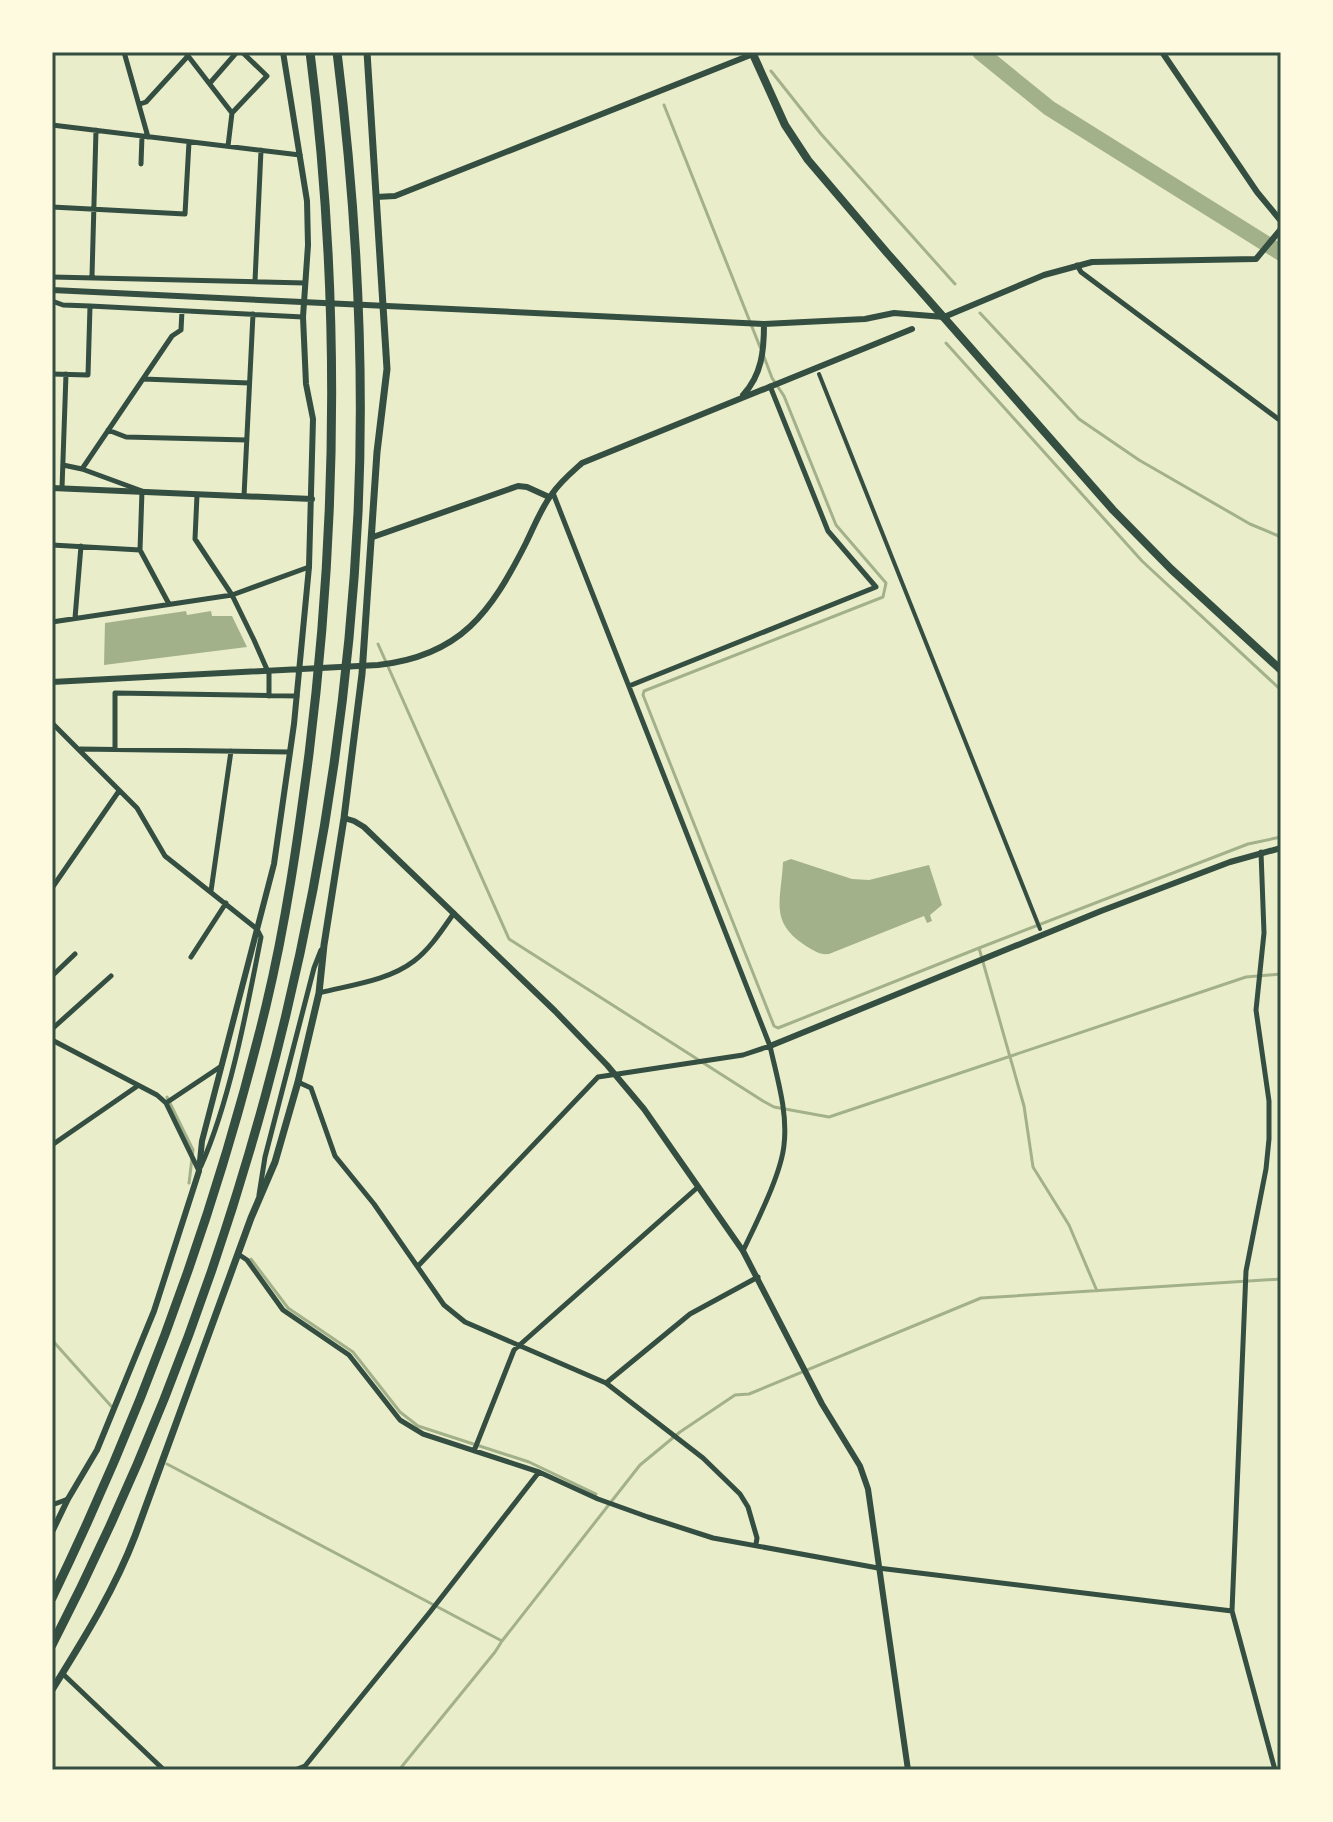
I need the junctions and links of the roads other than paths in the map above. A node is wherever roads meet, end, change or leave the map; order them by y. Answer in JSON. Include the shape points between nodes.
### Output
{"nodes":[{"id":1,"x":124,"y":52,"type":"edge"},
{"id":2,"x":239,"y":52,"type":"edge"},
{"id":3,"x":283,"y":52,"type":"edge"},
{"id":4,"x":310,"y":52,"type":"edge"},
{"id":5,"x":337,"y":52,"type":"edge"},
{"id":6,"x":367,"y":52,"type":"edge"},
{"id":7,"x":1162,"y":52,"type":"edge"},
{"id":8,"x":187,"y":53,"type":"edge"},
{"id":9,"x":753,"y":53,"type":"edge"},
{"id":10,"x":210,"y":83,"type":"junction"},
{"id":11,"x":140,"y":104,"type":"junction"},
{"id":12,"x":232,"y":113,"type":"junction"},
{"id":13,"x":52,"y":125,"type":"edge"},
{"id":14,"x":96,"y":130,"type":"junction"},
{"id":15,"x":145,"y":136,"type":"junction"},
{"id":16,"x":189,"y":142,"type":"junction"},
{"id":17,"x":228,"y":146,"type":"junction"},
{"id":18,"x":261,"y":150,"type":"junction"},
{"id":19,"x":301,"y":155,"type":"junction"},
{"id":20,"x":141,"y":164,"type":"dead end"},
{"id":21,"x":376,"y":197,"type":"junction"},
{"id":22,"x":52,"y":207,"type":"edge"},
{"id":23,"x":95,"y":211,"type":"junction"},
{"id":24,"x":1281,"y":221,"type":"edge"},
{"id":25,"x":1278,"y":232,"type":"edge"},
{"id":26,"x":1077,"y":264,"type":"junction"},
{"id":27,"x":92,"y":276,"type":"junction"},
{"id":28,"x":52,"y":277,"type":"edge"},
{"id":29,"x":255,"y":281,"type":"junction"},
{"id":30,"x":305,"y":283,"type":"junction"},
{"id":31,"x":52,"y":290,"type":"edge"},
{"id":32,"x":52,"y":301,"type":"edge"},
{"id":33,"x":90,"y":306,"type":"junction"},
{"id":34,"x":182,"y":311,"type":"junction"},
{"id":35,"x":253,"y":314,"type":"junction"},
{"id":36,"x":303,"y":317,"type":"junction"},
{"id":37,"x":944,"y":317,"type":"junction"},
{"id":38,"x":764,"y":324,"type":"junction"},
{"id":39,"x":912,"y":329,"type":"dead end"},
{"id":40,"x":52,"y":374,"type":"edge"},
{"id":41,"x":66,"y":374,"type":"junction"},
{"id":42,"x":819,"y":374,"type":"dead end"},
{"id":43,"x":143,"y":379,"type":"junction"},
{"id":44,"x":249,"y":383,"type":"junction"},
{"id":45,"x":770,"y":386,"type":"junction"},
{"id":46,"x":741,"y":397,"type":"junction"},
{"id":47,"x":1281,"y":421,"type":"edge"},
{"id":48,"x":108,"y":430,"type":"junction"},
{"id":49,"x":247,"y":440,"type":"junction"},
{"id":50,"x":63,"y":465,"type":"junction"},
{"id":51,"x":82,"y":469,"type":"junction"},
{"id":52,"x":52,"y":488,"type":"edge"},
{"id":53,"x":62,"y":488,"type":"junction"},
{"id":54,"x":142,"y":491,"type":"junction"},
{"id":55,"x":197,"y":495,"type":"junction"},
{"id":56,"x":551,"y":495,"type":"junction"},
{"id":57,"x":244,"y":496,"type":"junction"},
{"id":58,"x":312,"y":499,"type":"junction"},
{"id":59,"x":373,"y":537,"type":"junction"},
{"id":60,"x":52,"y":545,"type":"edge"},
{"id":61,"x":81,"y":546,"type":"junction"},
{"id":62,"x":140,"y":550,"type":"junction"},
{"id":63,"x":309,"y":567,"type":"junction"},
{"id":64,"x":232,"y":595,"type":"junction"},
{"id":65,"x":169,"y":604,"type":"junction"},
{"id":66,"x":75,"y":618,"type":"junction"},
{"id":67,"x":52,"y":622,"type":"edge"},
{"id":68,"x":1281,"y":670,"type":"edge"},
{"id":69,"x":52,"y":682,"type":"edge"},
{"id":70,"x":629,"y":686,"type":"junction"},
{"id":71,"x":269,"y":696,"type":"junction"},
{"id":72,"x":297,"y":696,"type":"junction"},
{"id":73,"x":52,"y":723,"type":"edge"},
{"id":74,"x":79,"y":748,"type":"junction"},
{"id":75,"x":115,"y":749,"type":"junction"},
{"id":76,"x":231,"y":751,"type":"junction"},
{"id":77,"x":290,"y":752,"type":"junction"},
{"id":78,"x":119,"y":791,"type":"junction"},
{"id":79,"x":344,"y":818,"type":"junction"},
{"id":80,"x":1281,"y":848,"type":"edge"},
{"id":81,"x":1261,"y":851,"type":"junction"},
{"id":82,"x":52,"y":888,"type":"edge"},
{"id":83,"x":211,"y":891,"type":"junction"},
{"id":84,"x":226,"y":903,"type":"junction"},
{"id":85,"x":454,"y":913,"type":"junction"},
{"id":86,"x":257,"y":929,"type":"junction"},
{"id":87,"x":1040,"y":929,"type":"dead end"},
{"id":88,"x":324,"y":945,"type":"junction"},
{"id":89,"x":75,"y":954,"type":"dead end"},
{"id":90,"x":191,"y":957,"type":"dead end"},
{"id":91,"x":52,"y":976,"type":"edge"},
{"id":92,"x":111,"y":976,"type":"dead end"},
{"id":93,"x":319,"y":993,"type":"junction"},
{"id":94,"x":52,"y":1029,"type":"edge"},
{"id":95,"x":52,"y":1040,"type":"edge"},
{"id":96,"x":770,"y":1046,"type":"junction"},
{"id":97,"x":220,"y":1067,"type":"junction"},
{"id":98,"x":614,"y":1072,"type":"junction"},
{"id":99,"x":298,"y":1082,"type":"junction"},
{"id":100,"x":137,"y":1086,"type":"junction"},
{"id":101,"x":166,"y":1103,"type":"junction"},
{"id":102,"x":52,"y":1145,"type":"edge"},
{"id":103,"x":199,"y":1171,"type":"junction"},
{"id":104,"x":698,"y":1187,"type":"junction"},
{"id":105,"x":258,"y":1199,"type":"junction"},
{"id":106,"x":743,"y":1251,"type":"junction"},
{"id":107,"x":238,"y":1254,"type":"junction"},
{"id":108,"x":418,"y":1266,"type":"junction"},
{"id":109,"x":758,"y":1277,"type":"junction"},
{"id":110,"x":518,"y":1345,"type":"junction"},
{"id":111,"x":606,"y":1383,"type":"junction"},
{"id":112,"x":474,"y":1451,"type":"junction"},
{"id":113,"x":539,"y":1472,"type":"junction"},
{"id":114,"x":68,"y":1499,"type":"junction"},
{"id":115,"x":52,"y":1505,"type":"edge"},
{"id":116,"x":52,"y":1532,"type":"edge"},
{"id":117,"x":756,"y":1544,"type":"junction"},
{"id":118,"x":878,"y":1568,"type":"junction"},
{"id":119,"x":52,"y":1598,"type":"edge"},
{"id":120,"x":1232,"y":1611,"type":"junction"},
{"id":121,"x":52,"y":1645,"type":"edge"},
{"id":122,"x":63,"y":1674,"type":"junction"},
{"id":123,"x":52,"y":1690,"type":"edge"},
{"id":124,"x":164,"y":1770,"type":"edge"},
{"id":125,"x":295,"y":1770,"type":"edge"},
{"id":126,"x":908,"y":1770,"type":"edge"},
{"id":127,"x":1275,"y":1770,"type":"edge"}],
"edges":[{"from":1,"to":11,"type":"street"},
{"from":2,"to":10,"type":"street"},
{"from":2,"to":12,"type":"street","via":[[267,76]]},
{"from":3,"to":19,"type":"street"},
{"from":4,"to":119,"type":"highway","via":[[331,279],[333,445],[316,697],[284,922],[246,1084],[187,1277],[121,1450]]},
{"from":5,"to":121,"type":"highway","via":[[357,293],[358,512],[344,689],[317,864],[264,1098],[198,1311],[113,1522]]},
{"from":6,"to":21,"type":"main road"},
{"from":7,"to":24,"type":"street"},
{"from":8,"to":10,"type":"street"},
{"from":8,"to":11,"type":"street"},
{"from":9,"to":21,"type":"street","via":[[407,192]]},
{"from":9,"to":37,"type":"main road","via":[[785,125],[808,160]]},
{"from":10,"to":12,"type":"street"},
{"from":11,"to":15,"type":"street"},
{"from":12,"to":17,"type":"street"},
{"from":13,"to":14,"type":"street"},
{"from":14,"to":15,"type":"street"},
{"from":14,"to":23,"type":"street"},
{"from":15,"to":16,"type":"street"},
{"from":15,"to":20,"type":"street"},
{"from":16,"to":17,"type":"street"},
{"from":16,"to":23,"type":"street","via":[[185,214]]},
{"from":17,"to":18,"type":"street"},
{"from":18,"to":19,"type":"street"},
{"from":18,"to":29,"type":"street"},
{"from":19,"to":30,"type":"street","via":[[307,201]]},
{"from":21,"to":59,"type":"main road","via":[[387,369]]},
{"from":22,"to":23,"type":"street"},
{"from":23,"to":27,"type":"street"},
{"from":25,"to":26,"type":"street","via":[[1256,259]]},
{"from":26,"to":37,"type":"street"},
{"from":26,"to":47,"type":"street","via":[[1161,334]]},
{"from":27,"to":28,"type":"street"},
{"from":27,"to":29,"type":"street"},
{"from":29,"to":30,"type":"street"},
{"from":30,"to":36,"type":"street"},
{"from":31,"to":38,"type":"street"},
{"from":32,"to":33,"type":"street"},
{"from":33,"to":34,"type":"street"},
{"from":33,"to":41,"type":"street","via":[[88,375]]},
{"from":34,"to":35,"type":"street"},
{"from":34,"to":43,"type":"street","via":[[181,330]]},
{"from":35,"to":36,"type":"street"},
{"from":35,"to":44,"type":"street"},
{"from":36,"to":58,"type":"street","via":[[313,419]]},
{"from":37,"to":38,"type":"street","via":[[894,313]]},
{"from":37,"to":68,"type":"main road","via":[[1113,510]]},
{"from":38,"to":46,"type":"street","via":[[760,367]]},
{"from":39,"to":45,"type":"street"},
{"from":40,"to":41,"type":"street"},
{"from":41,"to":50,"type":"street"},
{"from":42,"to":87,"type":"street"},
{"from":43,"to":44,"type":"street"},
{"from":43,"to":48,"type":"street"},
{"from":44,"to":49,"type":"street"},
{"from":45,"to":46,"type":"street"},
{"from":45,"to":70,"type":"street","via":[[828,531],[876,587]]},
{"from":46,"to":56,"type":"street","via":[[589,458]]},
{"from":48,"to":49,"type":"street","via":[[126,437]]},
{"from":48,"to":51,"type":"street"},
{"from":49,"to":57,"type":"street"},
{"from":50,"to":51,"type":"street"},
{"from":50,"to":53,"type":"street"},
{"from":51,"to":54,"type":"street"},
{"from":52,"to":53,"type":"street"},
{"from":53,"to":54,"type":"street"},
{"from":54,"to":55,"type":"street"},
{"from":54,"to":62,"type":"street"},
{"from":55,"to":57,"type":"street"},
{"from":55,"to":64,"type":"street","via":[[195,539]]},
{"from":56,"to":59,"type":"street","via":[[518,486]]},
{"from":56,"to":69,"type":"street","via":[[480,619],[429,654],[401,662]]},
{"from":56,"to":70,"type":"street"},
{"from":57,"to":58,"type":"street"},
{"from":58,"to":63,"type":"street"},
{"from":59,"to":79,"type":"main road"},
{"from":60,"to":61,"type":"street"},
{"from":61,"to":62,"type":"street"},
{"from":61,"to":66,"type":"street"},
{"from":62,"to":65,"type":"street"},
{"from":63,"to":64,"type":"street"},
{"from":63,"to":72,"type":"street"},
{"from":64,"to":65,"type":"street"},
{"from":64,"to":71,"type":"street","via":[[269,674]]},
{"from":65,"to":66,"type":"street"},
{"from":66,"to":67,"type":"street"},
{"from":70,"to":96,"type":"street"},
{"from":71,"to":72,"type":"street"},
{"from":71,"to":75,"type":"street","via":[[115,693]]},
{"from":72,"to":77,"type":"street"},
{"from":73,"to":74,"type":"street"},
{"from":74,"to":75,"type":"street"},
{"from":74,"to":78,"type":"street"},
{"from":75,"to":76,"type":"street"},
{"from":76,"to":77,"type":"street"},
{"from":76,"to":83,"type":"street"},
{"from":77,"to":86,"type":"street","via":[[274,864]]},
{"from":78,"to":82,"type":"street"},
{"from":78,"to":83,"type":"street","via":[[137,808],[165,856]]},
{"from":79,"to":85,"type":"street","via":[[364,827]]},
{"from":79,"to":88,"type":"main road"},
{"from":80,"to":81,"type":"street"},
{"from":81,"to":96,"type":"street"},
{"from":81,"to":120,"type":"street","via":[[1264,933],[1256,1010],[1269,1139],[1246,1271]]},
{"from":83,"to":84,"type":"street"},
{"from":84,"to":86,"type":"street"},
{"from":84,"to":90,"type":"street"},
{"from":85,"to":93,"type":"street","via":[[430,945],[398,971]]},
{"from":85,"to":98,"type":"street"},
{"from":86,"to":97,"type":"street"},
{"from":86,"to":103,"type":"street","via":[[261,937],[236,1050]]},
{"from":88,"to":93,"type":"main road"},
{"from":88,"to":105,"type":"street"},
{"from":89,"to":91,"type":"street"},
{"from":92,"to":94,"type":"street"},
{"from":93,"to":99,"type":"main road"},
{"from":95,"to":100,"type":"street"},
{"from":96,"to":98,"type":"street","via":[[743,1055]]},
{"from":96,"to":106,"type":"street","via":[[785,1116],[784,1147]]},
{"from":97,"to":101,"type":"street"},
{"from":97,"to":103,"type":"street"},
{"from":98,"to":104,"type":"street"},
{"from":98,"to":108,"type":"street","via":[[598,1077]]},
{"from":99,"to":105,"type":"main road","via":[[275,1162]]},
{"from":99,"to":108,"type":"street","via":[[311,1088],[335,1156]]},
{"from":100,"to":101,"type":"street"},
{"from":100,"to":102,"type":"street"},
{"from":101,"to":103,"type":"street"},
{"from":103,"to":114,"type":"street","via":[[175,1253],[125,1385],[97,1450]]},
{"from":104,"to":106,"type":"street"},
{"from":104,"to":110,"type":"street"},
{"from":105,"to":107,"type":"main road"},
{"from":106,"to":109,"type":"street"},
{"from":107,"to":112,"type":"street","via":[[283,1310],[349,1355],[400,1420],[423,1434]]},
{"from":107,"to":122,"type":"main road","via":[[124,1563]]},
{"from":108,"to":110,"type":"street","via":[[454,1315]]},
{"from":109,"to":111,"type":"street","via":[[690,1314]]},
{"from":109,"to":118,"type":"street","via":[[860,1466]]},
{"from":110,"to":111,"type":"street"},
{"from":110,"to":112,"type":"street"},
{"from":111,"to":117,"type":"street","via":[[703,1458],[740,1494]]},
{"from":112,"to":113,"type":"street"},
{"from":113,"to":117,"type":"street","via":[[713,1538]]},
{"from":113,"to":125,"type":"street","via":[[305,1766]]},
{"from":114,"to":115,"type":"street"},
{"from":114,"to":116,"type":"street"},
{"from":117,"to":118,"type":"street"},
{"from":118,"to":120,"type":"street"},
{"from":118,"to":126,"type":"street"},
{"from":120,"to":127,"type":"street"},
{"from":122,"to":123,"type":"main road"},
{"from":122,"to":124,"type":"street"}]}
